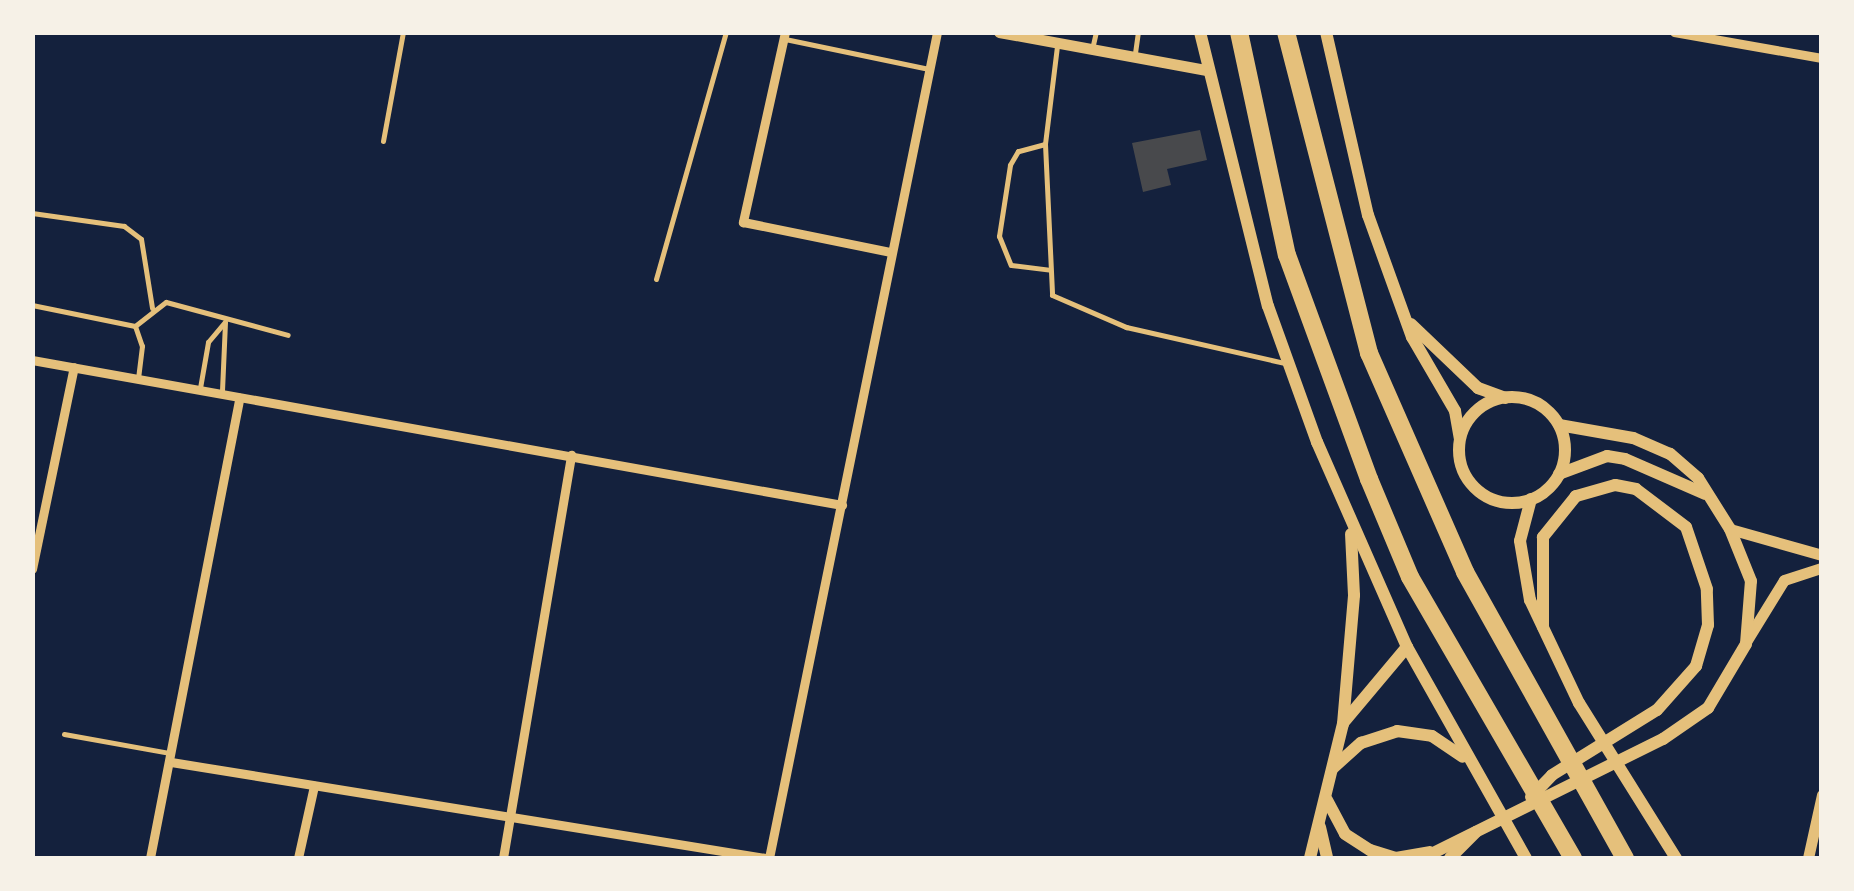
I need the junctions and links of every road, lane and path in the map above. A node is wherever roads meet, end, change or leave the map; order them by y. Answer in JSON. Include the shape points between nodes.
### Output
{"nodes":[{"id":1,"x":403,"y":32,"type":"edge"},
{"id":2,"x":726,"y":32,"type":"edge"},
{"id":3,"x":936,"y":32,"type":"edge"},
{"id":4,"x":998,"y":32,"type":"edge"},
{"id":5,"x":1096,"y":32,"type":"edge"},
{"id":6,"x":1138,"y":32,"type":"edge"},
{"id":7,"x":1200,"y":32,"type":"edge"},
{"id":8,"x":1239,"y":32,"type":"edge"},
{"id":9,"x":1286,"y":32,"type":"edge"},
{"id":10,"x":1326,"y":32,"type":"edge"},
{"id":11,"x":1674,"y":32,"type":"edge"},
{"id":12,"x":785,"y":36,"type":"edge"},
{"id":13,"x":1058,"y":43,"type":"junction"},
{"id":14,"x":1092,"y":49,"type":"junction"},
{"id":15,"x":1136,"y":52,"type":"junction"},
{"id":16,"x":1822,"y":58,"type":"edge"},
{"id":17,"x":929,"y":69,"type":"junction"},
{"id":18,"x":1207,"y":70,"type":"junction"},
{"id":19,"x":383,"y":141,"type":"dead end"},
{"id":20,"x":1045,"y":144,"type":"junction"},
{"id":21,"x":32,"y":213,"type":"edge"},
{"id":22,"x":891,"y":252,"type":"junction"},
{"id":23,"x":1050,"y":270,"type":"junction"},
{"id":24,"x":656,"y":279,"type":"dead end"},
{"id":25,"x":32,"y":306,"type":"edge"},
{"id":26,"x":152,"y":308,"type":"junction"},
{"id":27,"x":225,"y":322,"type":"junction"},
{"id":28,"x":1410,"y":324,"type":"junction"},
{"id":29,"x":136,"y":326,"type":"junction"},
{"id":30,"x":288,"y":335,"type":"dead end"},
{"id":31,"x":32,"y":360,"type":"edge"},
{"id":32,"x":1289,"y":364,"type":"junction"},
{"id":33,"x":74,"y":367,"type":"junction"},
{"id":34,"x":138,"y":380,"type":"junction"},
{"id":35,"x":199,"y":391,"type":"junction"},
{"id":36,"x":222,"y":395,"type":"junction"},
{"id":37,"x":240,"y":398,"type":"junction"},
{"id":38,"x":1505,"y":398,"type":"junction"},
{"id":39,"x":1559,"y":425,"type":"junction"},
{"id":40,"x":1460,"y":438,"type":"junction"},
{"id":41,"x":571,"y":455,"type":"junction"},
{"id":42,"x":1559,"y":474,"type":"junction"},
{"id":43,"x":1705,"y":494,"type":"junction"},
{"id":44,"x":1531,"y":500,"type":"junction"},
{"id":45,"x":842,"y":504,"type":"junction"},
{"id":46,"x":1350,"y":527,"type":"junction"},
{"id":47,"x":1730,"y":529,"type":"junction"},
{"id":48,"x":1822,"y":555,"type":"edge"},
{"id":49,"x":1822,"y":568,"type":"edge"},
{"id":50,"x":32,"y":569,"type":"edge"},
{"id":51,"x":1543,"y":627,"type":"junction"},
{"id":52,"x":1746,"y":644,"type":"junction"},
{"id":53,"x":1407,"y":647,"type":"junction"},
{"id":54,"x":1343,"y":724,"type":"junction"},
{"id":55,"x":64,"y":734,"type":"dead end"},
{"id":56,"x":172,"y":757,"type":"junction"},
{"id":57,"x":1469,"y":762,"type":"junction"},
{"id":58,"x":1332,"y":769,"type":"junction"},
{"id":59,"x":314,"y":786,"type":"junction"},
{"id":60,"x":1822,"y":795,"type":"edge"},
{"id":61,"x":1327,"y":800,"type":"junction"},
{"id":62,"x":1527,"y":804,"type":"junction"},
{"id":63,"x":510,"y":821,"type":"junction"},
{"id":64,"x":1319,"y":822,"type":"junction"},
{"id":65,"x":1485,"y":824,"type":"junction"},
{"id":66,"x":1427,"y":855,"type":"edge"},
{"id":67,"x":150,"y":858,"type":"edge"},
{"id":68,"x":298,"y":858,"type":"edge"},
{"id":69,"x":503,"y":858,"type":"edge"},
{"id":70,"x":767,"y":858,"type":"edge"},
{"id":71,"x":1310,"y":858,"type":"edge"},
{"id":72,"x":1327,"y":858,"type":"edge"},
{"id":73,"x":1450,"y":858,"type":"edge"},
{"id":74,"x":1526,"y":858,"type":"edge"},
{"id":75,"x":1573,"y":858,"type":"edge"},
{"id":76,"x":1625,"y":858,"type":"edge"},
{"id":77,"x":1676,"y":858,"type":"edge"},
{"id":78,"x":1808,"y":858,"type":"edge"}],
"edges":[{"from":1,"to":19,"type":"lane"},
{"from":2,"to":24,"type":"lane"},
{"from":3,"to":17,"type":"street"},
{"from":4,"to":13,"type":"street"},
{"from":5,"to":14,"type":"lane"},
{"from":6,"to":15,"type":"lane"},
{"from":7,"to":18,"type":"main road"},
{"from":8,"to":75,"type":"highway","via":[[1287,255],[1369,479],[1410,576]]},
{"from":9,"to":76,"type":"highway","via":[[1369,353],[1465,572]]},
{"from":10,"to":28,"type":"main road","via":[[1368,215]]},
{"from":11,"to":16,"type":"street"},
{"from":12,"to":17,"type":"lane"},
{"from":12,"to":22,"type":"street","via":[[743,222]]},
{"from":13,"to":14,"type":"street"},
{"from":13,"to":20,"type":"lane"},
{"from":14,"to":15,"type":"street"},
{"from":15,"to":18,"type":"street"},
{"from":17,"to":22,"type":"street"},
{"from":18,"to":32,"type":"main road"},
{"from":20,"to":23,"type":"lane"},
{"from":20,"to":23,"type":"lane","via":[[1018,151],[1010,164],[1000,236],[1011,265]]},
{"from":21,"to":26,"type":"lane","via":[[124,226],[142,238]]},
{"from":22,"to":45,"type":"street"},
{"from":23,"to":32,"type":"lane","via":[[1052,296],[1126,328]]},
{"from":25,"to":29,"type":"lane"},
{"from":26,"to":27,"type":"lane","via":[[166,302]]},
{"from":26,"to":29,"type":"lane"},
{"from":27,"to":30,"type":"lane"},
{"from":27,"to":35,"type":"lane","via":[[208,342]]},
{"from":27,"to":36,"type":"lane"},
{"from":28,"to":38,"type":"main road","via":[[1478,388]]},
{"from":28,"to":40,"type":"main road","via":[[1455,411]]},
{"from":29,"to":34,"type":"lane","via":[[142,346]]},
{"from":31,"to":33,"type":"street"},
{"from":32,"to":46,"type":"main road"},
{"from":33,"to":34,"type":"street"},
{"from":33,"to":50,"type":"street"},
{"from":34,"to":35,"type":"street"},
{"from":35,"to":36,"type":"street"},
{"from":36,"to":37,"type":"street"},
{"from":37,"to":41,"type":"street"},
{"from":37,"to":56,"type":"street"},
{"from":38,"to":39,"type":"main road","via":[[1542,406]]},
{"from":38,"to":40,"type":"main road","via":[[1481,407]]},
{"from":39,"to":42,"type":"main road","via":[[1565,449]]},
{"from":39,"to":43,"type":"main road","via":[[1633,438],[1670,454],[1698,478]]},
{"from":40,"to":44,"type":"main road","via":[[1461,464],[1482,494],[1506,503]]},
{"from":41,"to":45,"type":"street"},
{"from":41,"to":63,"type":"street"},
{"from":42,"to":43,"type":"main road","via":[[1607,456],[1626,458]]},
{"from":42,"to":44,"type":"main road"},
{"from":43,"to":47,"type":"main road"},
{"from":44,"to":51,"type":"main road","via":[[1520,558]]},
{"from":45,"to":70,"type":"street"},
{"from":46,"to":53,"type":"main road"},
{"from":46,"to":54,"type":"main road","via":[[1354,595]]},
{"from":47,"to":48,"type":"street"},
{"from":47,"to":52,"type":"main road","via":[[1751,581]]},
{"from":49,"to":52,"type":"street","via":[[1784,580]]},
{"from":51,"to":62,"type":"main road","via":[[1538,567],[1554,516],[1576,496],[1614,485],[1664,504],[1686,527],[1698,554],[1708,625],[1696,666],[1657,710],[1552,775]]},
{"from":51,"to":77,"type":"main road","via":[[1579,703]]},
{"from":52,"to":62,"type":"main road","via":[[1708,708],[1663,740]]},
{"from":53,"to":54,"type":"main road"},
{"from":53,"to":57,"type":"main road"},
{"from":54,"to":58,"type":"main road"},
{"from":55,"to":56,"type":"lane"},
{"from":56,"to":59,"type":"street"},
{"from":56,"to":67,"type":"street"},
{"from":57,"to":58,"type":"main road","via":[[1444,742],[1410,730],[1373,736]]},
{"from":57,"to":74,"type":"main road"},
{"from":58,"to":61,"type":"main road"},
{"from":59,"to":63,"type":"street"},
{"from":59,"to":68,"type":"street"},
{"from":60,"to":78,"type":"street"},
{"from":61,"to":64,"type":"main road"},
{"from":61,"to":66,"type":"main road","via":[[1345,834],[1370,850],[1396,858]]},
{"from":62,"to":65,"type":"main road"},
{"from":63,"to":69,"type":"street"},
{"from":63,"to":70,"type":"street"},
{"from":64,"to":71,"type":"main road"},
{"from":64,"to":72,"type":"main road"},
{"from":65,"to":66,"type":"main road"},
{"from":65,"to":73,"type":"main road"}]}
